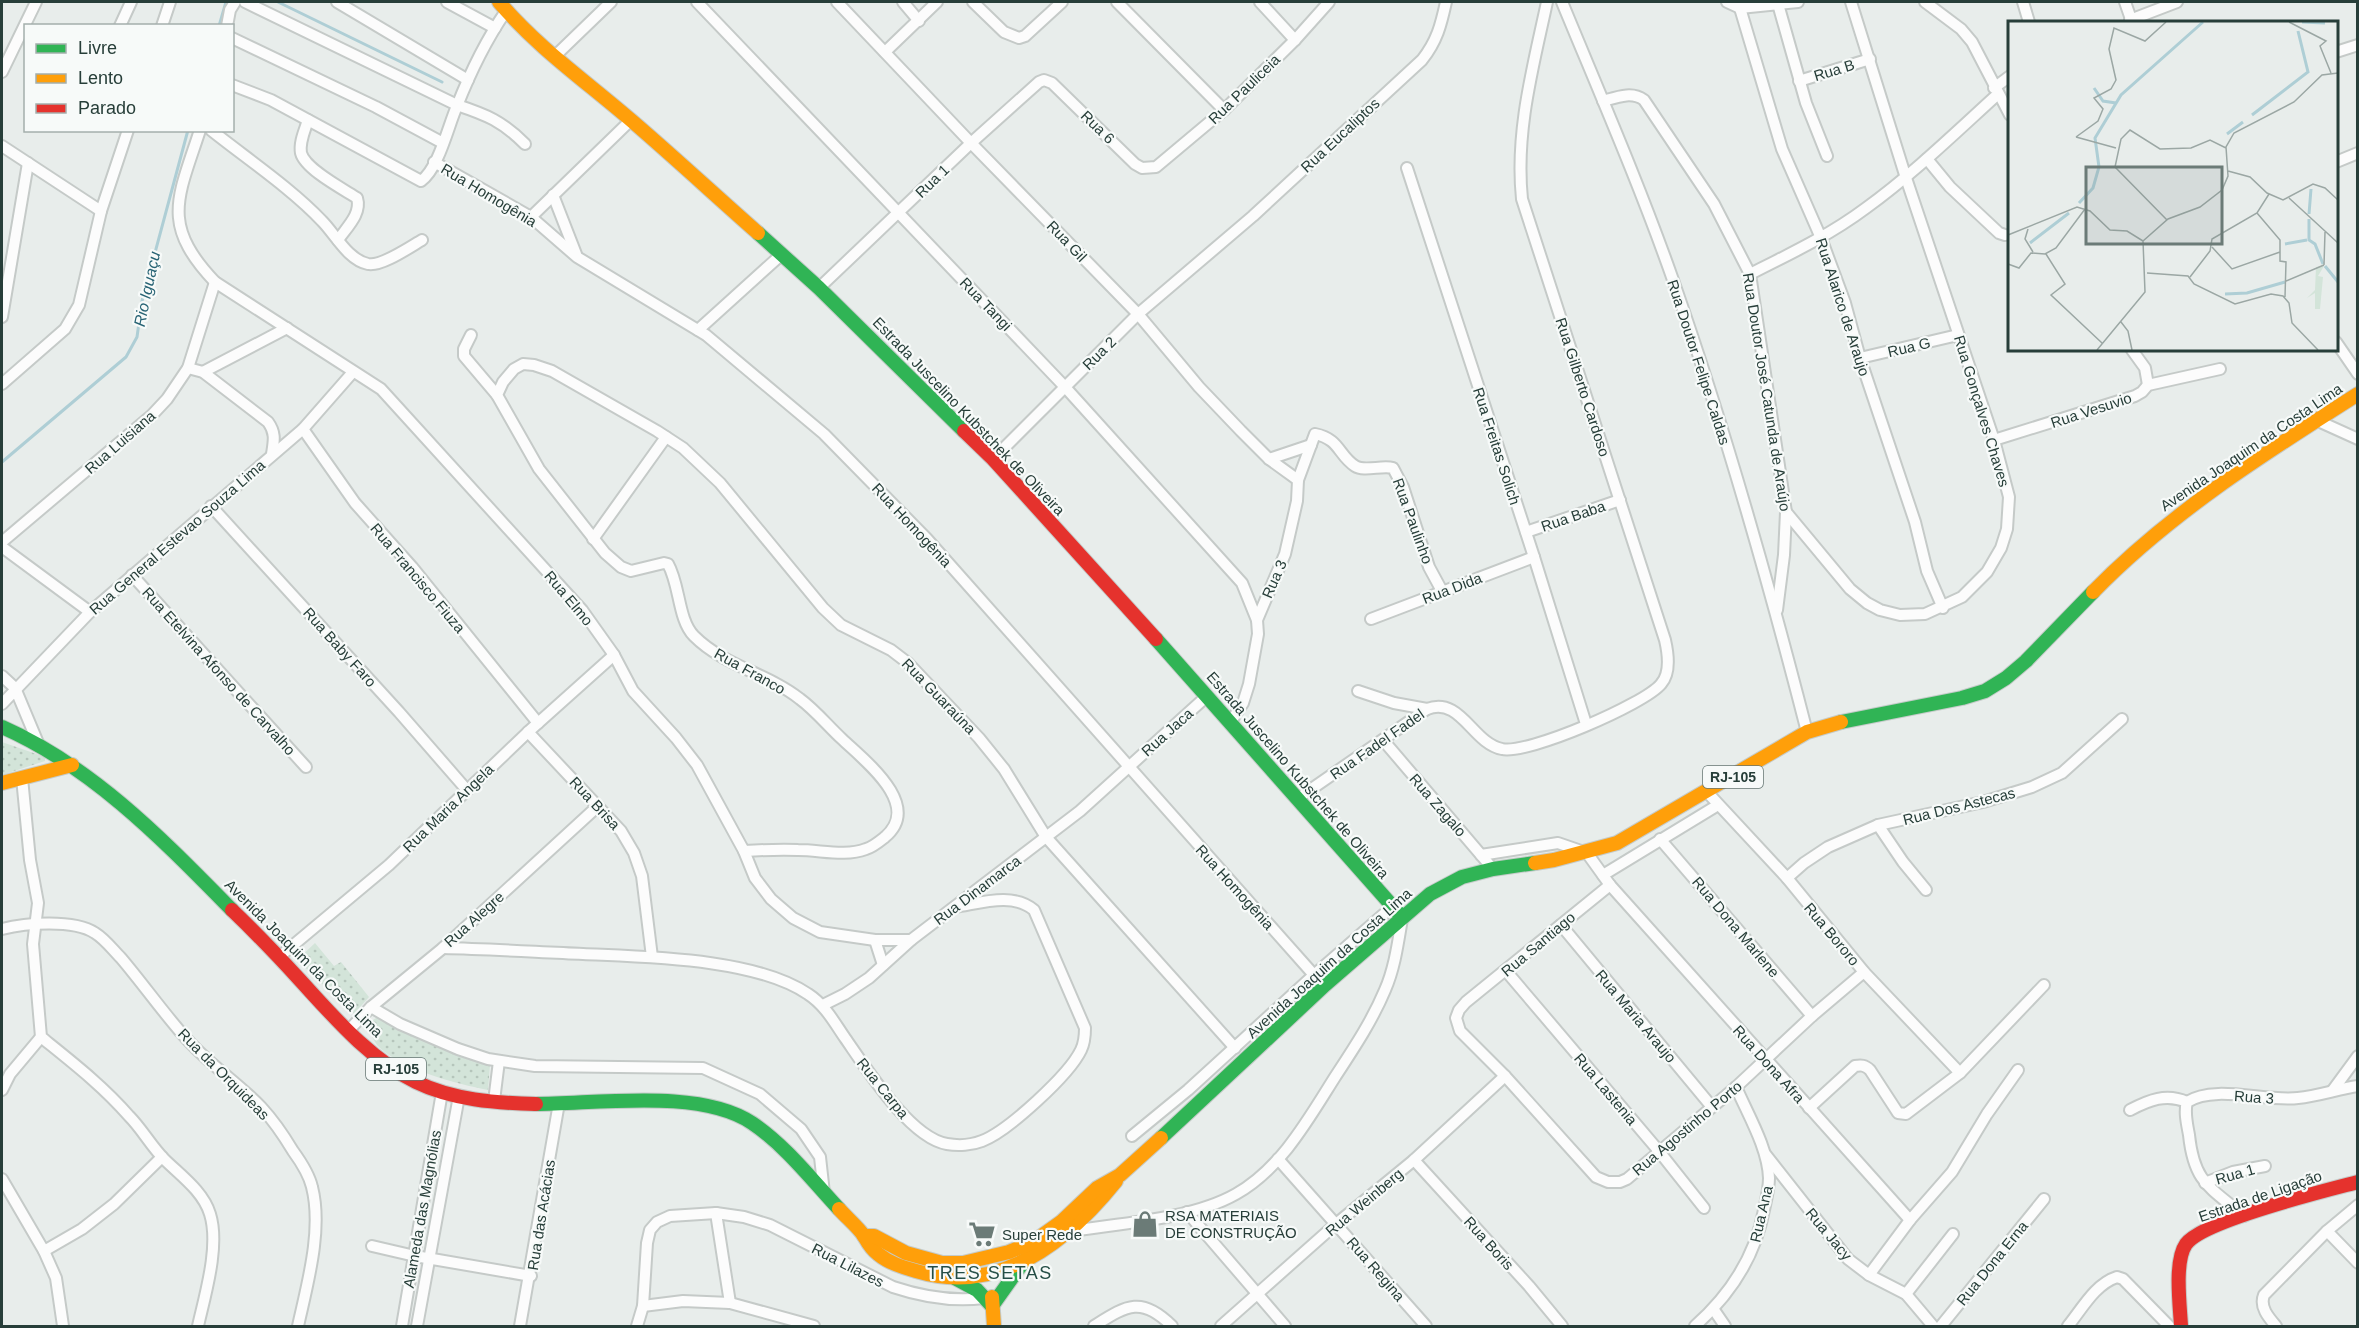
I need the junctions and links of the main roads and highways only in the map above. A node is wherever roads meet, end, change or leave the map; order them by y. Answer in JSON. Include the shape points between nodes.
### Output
{"nodes":[{"id":1,"x":503,"y":6,"type":"edge"},
{"id":2,"x":2358,"y":394,"type":"edge"},
{"id":3,"x":2,"y":727,"type":"edge"},
{"id":4,"x":72,"y":765,"type":"junction"},
{"id":5,"x":2,"y":783,"type":"edge"},
{"id":6,"x":1397,"y":912,"type":"junction"},
{"id":7,"x":1120,"y":1175,"type":"junction"},
{"id":8,"x":2358,"y":1182,"type":"edge"},
{"id":9,"x":864,"y":1236,"type":"junction"},
{"id":10,"x":1009,"y":1252,"type":"junction"},
{"id":11,"x":1024,"y":1261,"type":"junction"},
{"id":12,"x":963,"y":1263,"type":"junction"},
{"id":13,"x":990,"y":1274,"type":"junction"},
{"id":14,"x":952,"y":1277,"type":"junction"},
{"id":15,"x":988,"y":1302,"type":"junction"},
{"id":16,"x":994,"y":1326,"type":"edge"},
{"id":17,"x":2181,"y":1326,"type":"edge"}],
"edges":[{"from":1,"to":6,"type":"main road","name":"Estrada Juscelino Kubstchek de Oliveira","via":[[554,57],[631,120],[819,288],[993,459]]},
{"from":2,"to":6,"type":"main road","name":"Avenida Joaquim da Costa Lima","number":"RJ-105","via":[[2164,526],[2026,661],[1985,691],[1807,732],[1617,843],[1587,853],[1462,877]]},
{"from":3,"to":4,"type":"main road","name":"Avenida Joaquim da Costa Lima","number":"RJ-105","via":[[38,743]]},
{"from":4,"to":5,"type":"main road"},
{"from":4,"to":9,"type":"main road","name":"Avenida Joaquim da Costa Lima","number":"RJ-105","via":[[116,799],[195,873],[349,1030],[379,1057],[415,1081],[442,1092],[494,1101],[630,1100],[720,1109],[765,1132]]},
{"from":6,"to":7,"type":"main road","name":"Avenida Joaquim da Costa Lima","number":"RJ-105","via":[[1325,985]]},
{"from":7,"to":10,"type":"main road","name":"Avenida Joaquim da Costa Lima","number":"RJ-105","via":[[1097,1188],[1033,1242]]},
{"from":7,"to":11,"type":"main road","name":"Avenida Joaquim da Costa Lima","number":"RJ-105","via":[[1093,1210]]},
{"from":8,"to":17,"type":"main road","name":"Estrada de Ligação","via":[[2244,1216],[2193,1237],[2186,1244],[2181,1262]]},
{"from":9,"to":12,"type":"main road","name":"Avenida Joaquim da Costa Lima","number":"RJ-105","via":[[874,1236],[942,1263]]},
{"from":9,"to":14,"type":"main road","name":"Avenida Joaquim da Costa Lima","number":"RJ-105","via":[[867,1244],[893,1263]]},
{"from":10,"to":12,"type":"main road","name":"Avenida Joaquim da Costa Lima","number":"RJ-105"},
{"from":10,"to":13,"type":"main road"},
{"from":11,"to":13,"type":"main road","name":"Avenida Joaquim da Costa Lima","number":"RJ-105"},
{"from":11,"to":15,"type":"main road"},
{"from":12,"to":13,"type":"main road"},
{"from":13,"to":14,"type":"main road","name":"Avenida Joaquim da Costa Lima","number":"RJ-105"},
{"from":13,"to":15,"type":"main road"},
{"from":14,"to":15,"type":"main road","via":[[971,1286]]},
{"from":15,"to":16,"type":"main road"}]}
